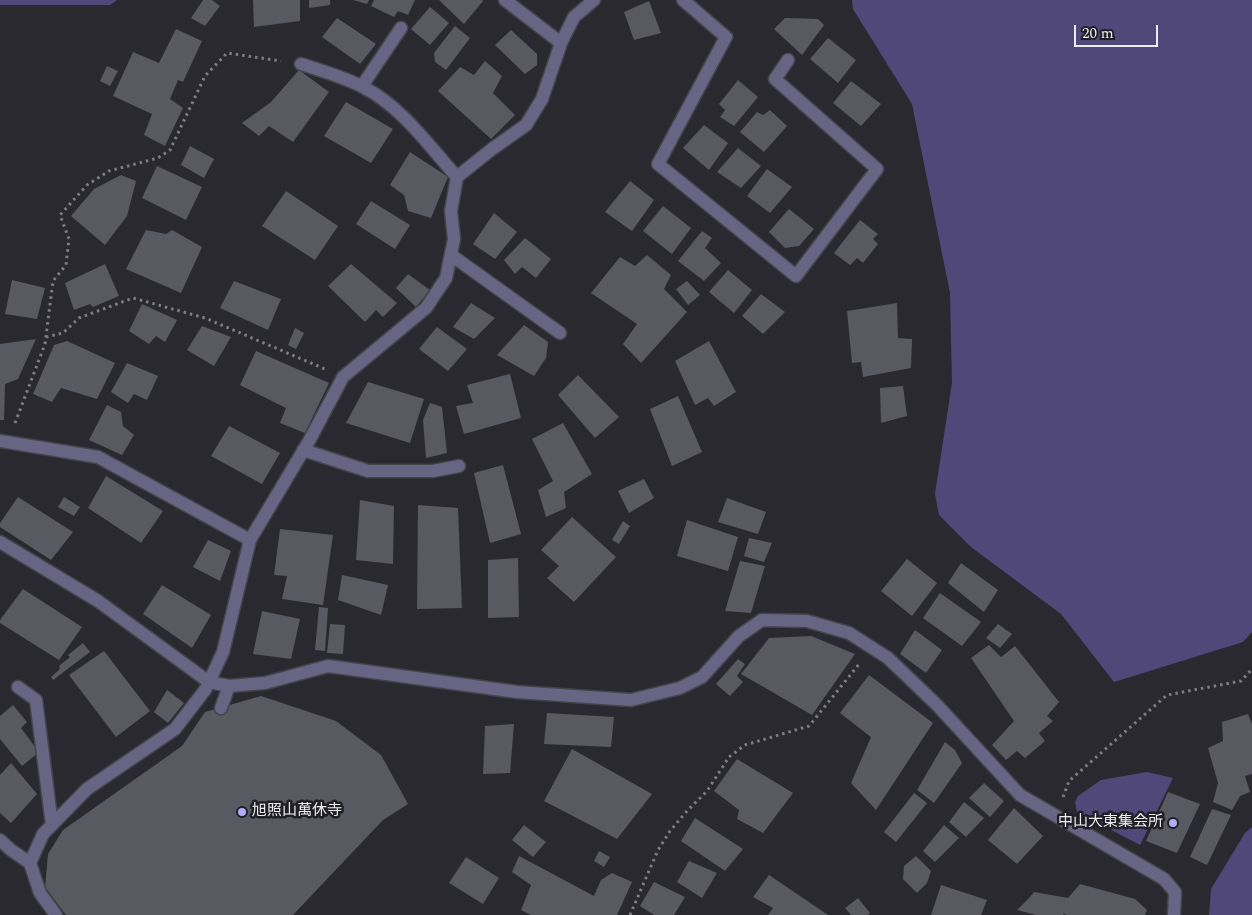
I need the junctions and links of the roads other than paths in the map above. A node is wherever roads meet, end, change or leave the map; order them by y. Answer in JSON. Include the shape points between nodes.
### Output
{"nodes":[{"id":1,"x":505,"y":0,"type":"edge"},
{"id":2,"x":594,"y":0,"type":"edge"},
{"id":3,"x":683,"y":0,"type":"edge"},
{"id":4,"x":401,"y":28,"type":"dead end"},
{"id":5,"x":561,"y":43,"type":"junction"},
{"id":6,"x":788,"y":60,"type":"dead end"},
{"id":7,"x":302,"y":64,"type":"road end"},
{"id":8,"x":362,"y":86,"type":"junction"},
{"id":9,"x":457,"y":177,"type":"junction"},
{"id":10,"x":451,"y":255,"type":"junction"},
{"id":11,"x":560,"y":333,"type":"dead end"},
{"id":12,"x":4,"y":442,"type":"edge"},
{"id":13,"x":303,"y":450,"type":"junction"},
{"id":14,"x":459,"y":466,"type":"dead end"},
{"id":15,"x":250,"y":540,"type":"junction"},
{"id":16,"x":0,"y":542,"type":"edge"},
{"id":17,"x":210,"y":682,"type":"junction"},
{"id":18,"x":229,"y":686,"type":"junction"},
{"id":19,"x":18,"y":687,"type":"dead end"},
{"id":20,"x":221,"y":708,"type":"dead end"},
{"id":21,"x":52,"y":825,"type":"junction"},
{"id":22,"x":0,"y":840,"type":"edge"},
{"id":23,"x":30,"y":863,"type":"junction"},
{"id":24,"x":56,"y":915,"type":"edge"},
{"id":25,"x":1174,"y":915,"type":"edge"}],
"edges":[{"from":1,"to":5,"type":"street"},
{"from":2,"to":5,"type":"street","via":[[574,17]]},
{"from":3,"to":6,"type":"street","via":[[726,37],[658,164],[796,276],[877,169],[775,79]]},
{"from":4,"to":8,"type":"street"},
{"from":5,"to":9,"type":"street","via":[[542,99],[526,125]]},
{"from":7,"to":8,"type":"street"},
{"from":8,"to":9,"type":"street","via":[[400,113]]},
{"from":9,"to":10,"type":"street","via":[[451,211],[454,239]]},
{"from":10,"to":11,"type":"street"},
{"from":10,"to":13,"type":"street","via":[[446,278],[426,308],[343,377]]},
{"from":12,"to":15,"type":"street","via":[[98,457]]},
{"from":13,"to":14,"type":"street","via":[[368,471],[432,470]]},
{"from":13,"to":15,"type":"street"},
{"from":15,"to":17,"type":"street","via":[[223,652]]},
{"from":16,"to":17,"type":"street","via":[[98,601]]},
{"from":17,"to":18,"type":"street"},
{"from":17,"to":21,"type":"street","via":[[175,729],[87,789]]},
{"from":18,"to":20,"type":"street"},
{"from":18,"to":25,"type":"street","via":[[265,683],[328,666],[517,692],[631,700],[680,688],[702,677],[738,636],[762,620],[807,621],[849,632],[888,658],[937,705],[1020,795],[1164,879],[1175,892]]},
{"from":19,"to":21,"type":"street","via":[[36,700]]},
{"from":21,"to":23,"type":"street","via":[[43,834]]},
{"from":22,"to":23,"type":"street"},
{"from":23,"to":24,"type":"street","via":[[40,893]]}]}
